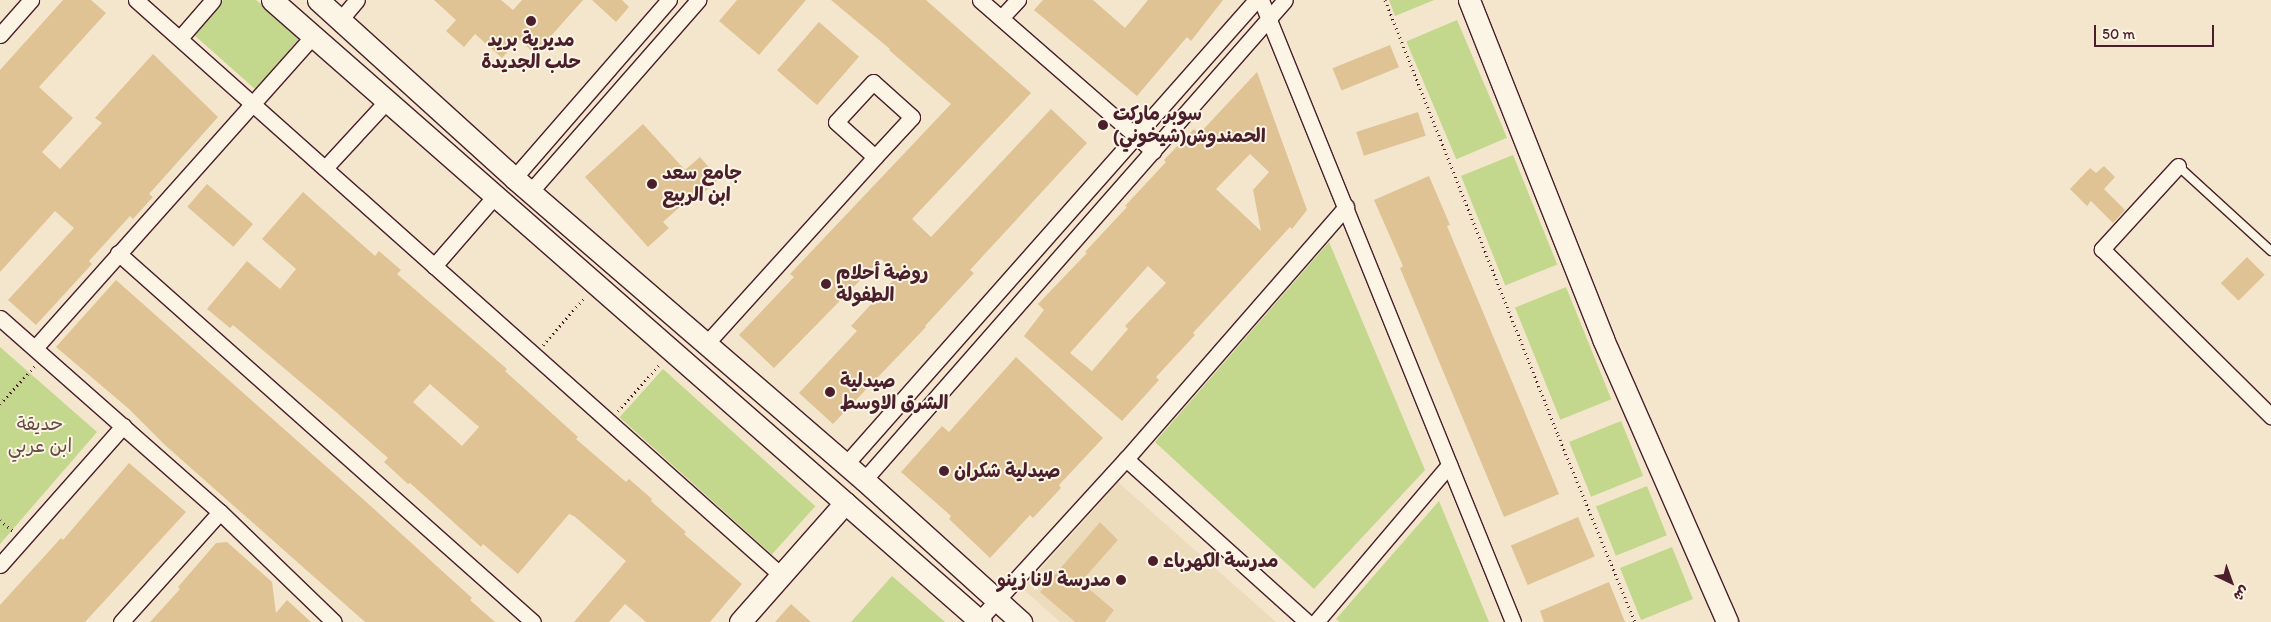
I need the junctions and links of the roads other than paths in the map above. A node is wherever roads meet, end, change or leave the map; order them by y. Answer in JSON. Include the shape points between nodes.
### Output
{"nodes":[{"id":1,"x":31,"y":0,"type":"edge"},
{"id":2,"x":136,"y":0,"type":"edge"},
{"id":3,"x":213,"y":0,"type":"edge"},
{"id":4,"x":272,"y":0,"type":"edge"},
{"id":5,"x":318,"y":0,"type":"edge"},
{"id":6,"x":357,"y":0,"type":"edge"},
{"id":7,"x":669,"y":0,"type":"edge"},
{"id":8,"x":698,"y":0,"type":"edge"},
{"id":9,"x":980,"y":0,"type":"edge"},
{"id":10,"x":1018,"y":0,"type":"edge"},
{"id":11,"x":1256,"y":0,"type":"edge"},
{"id":12,"x":1261,"y":0,"type":"edge"},
{"id":13,"x":1285,"y":0,"type":"edge"},
{"id":14,"x":1469,"y":0,"type":"edge"},
{"id":15,"x":1001,"y":18,"type":"junction"},
{"id":16,"x":1270,"y":18,"type":"junction"},
{"id":17,"x":340,"y":20,"type":"junction"},
{"id":18,"x":0,"y":35,"type":"edge"},
{"id":19,"x":180,"y":38,"type":"junction"},
{"id":20,"x":312,"y":38,"type":"junction"},
{"id":21,"x":386,"y":102,"type":"junction"},
{"id":22,"x":252,"y":104,"type":"junction"},
{"id":23,"x":1136,"y":136,"type":"junction"},
{"id":24,"x":1153,"y":151,"type":"junction"},
{"id":25,"x":875,"y":158,"type":"junction"},
{"id":26,"x":2178,"y":166,"type":"joint"},
{"id":27,"x":325,"y":168,"type":"junction"},
{"id":28,"x":514,"y":178,"type":"junction"},
{"id":29,"x":531,"y":191,"type":"junction"},
{"id":30,"x":494,"y":197,"type":"junction"},
{"id":31,"x":1346,"y":207,"type":"junction"},
{"id":32,"x":2271,"y":251,"type":"edge"},
{"id":33,"x":118,"y":253,"type":"junction"},
{"id":34,"x":434,"y":266,"type":"junction"},
{"id":35,"x":0,"y":318,"type":"edge"},
{"id":36,"x":706,"y":344,"type":"junction"},
{"id":37,"x":35,"y":348,"type":"junction"},
{"id":38,"x":2271,"y":416,"type":"edge"},
{"id":39,"x":123,"y":426,"type":"junction"},
{"id":40,"x":1126,"y":459,"type":"junction"},
{"id":41,"x":845,"y":465,"type":"junction"},
{"id":42,"x":1449,"y":465,"type":"junction"},
{"id":43,"x":864,"y":480,"type":"junction"},
{"id":44,"x":845,"y":503,"type":"junction"},
{"id":45,"x":220,"y":512,"type":"junction"},
{"id":46,"x":0,"y":565,"type":"edge"},
{"id":47,"x":781,"y":575,"type":"junction"},
{"id":48,"x":996,"y":600,"type":"junction"},
{"id":49,"x":979,"y":621,"type":"edge"},
{"id":50,"x":122,"y":622,"type":"edge"},
{"id":51,"x":334,"y":622,"type":"edge"},
{"id":52,"x":533,"y":622,"type":"edge"},
{"id":53,"x":740,"y":622,"type":"edge"},
{"id":54,"x":1021,"y":622,"type":"edge"},
{"id":55,"x":1307,"y":622,"type":"edge"},
{"id":56,"x":1316,"y":622,"type":"edge"},
{"id":57,"x":1512,"y":622,"type":"edge"},
{"id":58,"x":1727,"y":622,"type":"edge"}],
"edges":[{"from":1,"to":18,"type":"street"},
{"from":2,"to":19,"type":"street"},
{"from":3,"to":19,"type":"street"},
{"from":4,"to":20,"type":"street"},
{"from":5,"to":17,"type":"street"},
{"from":6,"to":17,"type":"street"},
{"from":7,"to":28,"type":"street"},
{"from":8,"to":29,"type":"street"},
{"from":9,"to":15,"type":"street"},
{"from":10,"to":15,"type":"street"},
{"from":11,"to":23,"type":"street"},
{"from":12,"to":16,"type":"street"},
{"from":13,"to":16,"type":"street"},
{"from":14,"to":58,"type":"street","via":[[1603,340]]},
{"from":15,"to":23,"type":"street"},
{"from":16,"to":24,"type":"street"},
{"from":16,"to":31,"type":"street"},
{"from":17,"to":28,"type":"street"},
{"from":19,"to":22,"type":"street"},
{"from":20,"to":21,"type":"street"},
{"from":20,"to":22,"type":"street"},
{"from":21,"to":27,"type":"street"},
{"from":21,"to":30,"type":"street"},
{"from":22,"to":27,"type":"street"},
{"from":22,"to":33,"type":"street"},
{"from":23,"to":24,"type":"street"},
{"from":23,"to":41,"type":"street"},
{"from":24,"to":43,"type":"street"},
{"from":25,"to":25,"type":"street","via":[[912,117],[873,82],[836,122]]},
{"from":25,"to":36,"type":"street"},
{"from":26,"to":32,"type":"lane"},
{"from":26,"to":38,"type":"street","via":[[2102,248]]},
{"from":27,"to":34,"type":"street"},
{"from":28,"to":29,"type":"street"},
{"from":29,"to":36,"type":"street"},
{"from":30,"to":34,"type":"street"},
{"from":30,"to":44,"type":"street"},
{"from":31,"to":40,"type":"street"},
{"from":31,"to":42,"type":"street"},
{"from":33,"to":37,"type":"street"},
{"from":33,"to":52,"type":"street"},
{"from":34,"to":47,"type":"street"},
{"from":35,"to":37,"type":"street"},
{"from":36,"to":41,"type":"street"},
{"from":37,"to":39,"type":"street"},
{"from":39,"to":45,"type":"street"},
{"from":39,"to":46,"type":"street"},
{"from":40,"to":48,"type":"street"},
{"from":40,"to":55,"type":"street"},
{"from":41,"to":43,"type":"street"},
{"from":42,"to":56,"type":"street"},
{"from":42,"to":57,"type":"street"},
{"from":43,"to":48,"type":"street"},
{"from":44,"to":47,"type":"street"},
{"from":44,"to":49,"type":"street"},
{"from":45,"to":50,"type":"street"},
{"from":45,"to":51,"type":"street"},
{"from":47,"to":53,"type":"street"},
{"from":48,"to":49,"type":"street"},
{"from":48,"to":54,"type":"street"}]}
